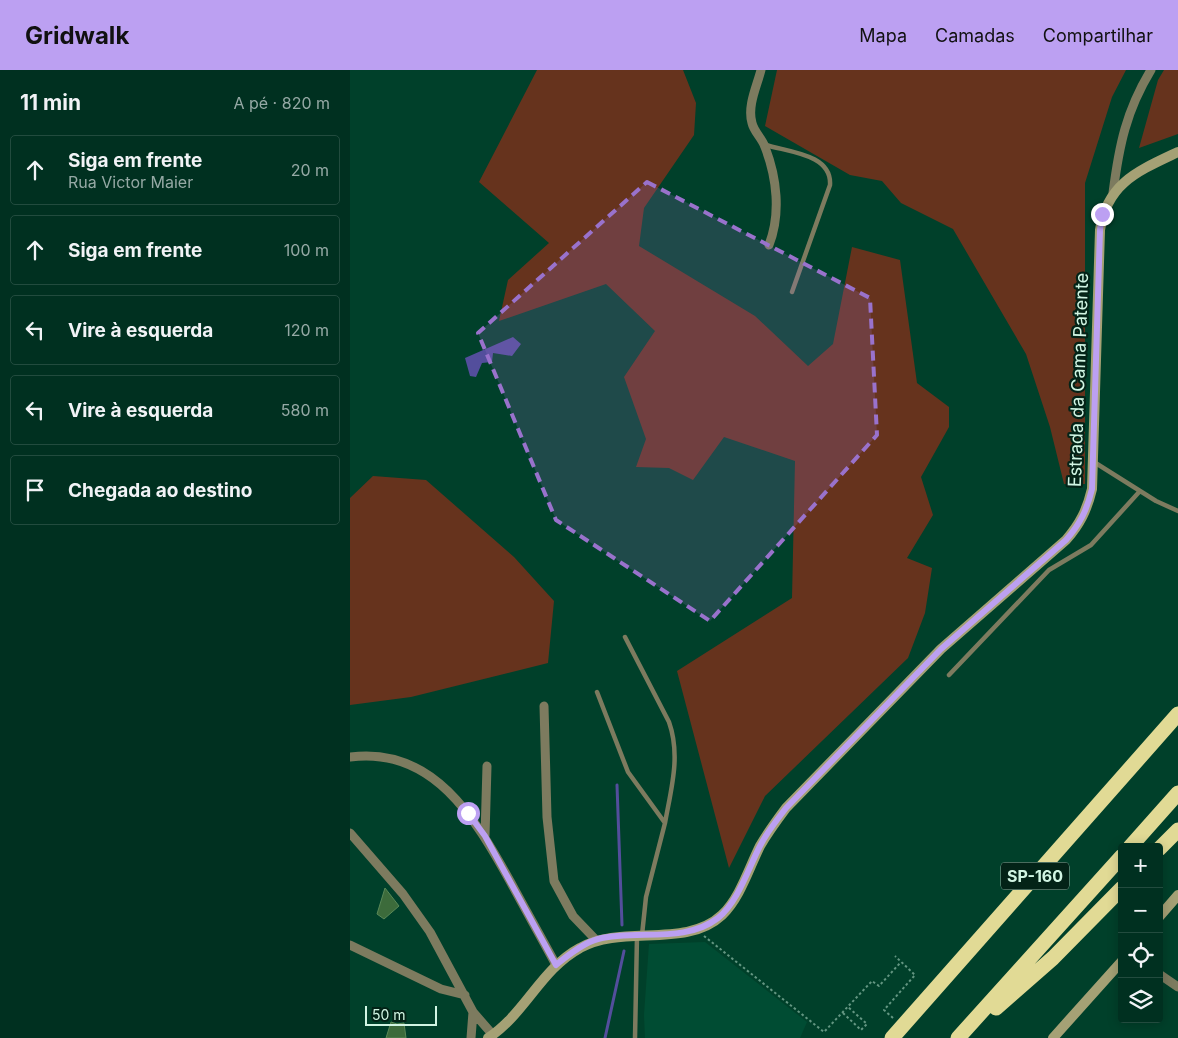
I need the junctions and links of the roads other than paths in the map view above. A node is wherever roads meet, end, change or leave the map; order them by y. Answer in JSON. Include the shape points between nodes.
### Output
{"nodes":[{"id":1,"x":761,"y":70,"type":"edge"},
{"id":2,"x":1151,"y":70,"type":"edge"},
{"id":3,"x":764,"y":145,"type":"junction"},
{"id":4,"x":1178,"y":152,"type":"edge"},
{"id":5,"x":1112,"y":193,"type":"junction"},
{"id":6,"x":769,"y":245,"type":"dead end"},
{"id":7,"x":792,"y":292,"type":"dead end"},
{"id":8,"x":1094,"y":462,"type":"junction"},
{"id":9,"x":1140,"y":491,"type":"junction"},
{"id":10,"x":1178,"y":510,"type":"edge"},
{"id":11,"x":626,"y":637,"type":"dead end"},
{"id":12,"x":949,"y":676,"type":"dead end"},
{"id":13,"x":597,"y":692,"type":"dead end"},
{"id":14,"x":544,"y":706,"type":"dead end"},
{"id":15,"x":1178,"y":714,"type":"edge"},
{"id":16,"x":350,"y":757,"type":"edge"},
{"id":17,"x":487,"y":766,"type":"dead end"},
{"id":18,"x":1178,"y":793,"type":"edge"},
{"id":19,"x":665,"y":823,"type":"junction"},
{"id":20,"x":1178,"y":830,"type":"edge"},
{"id":21,"x":350,"y":833,"type":"edge"},
{"id":22,"x":485,"y":836,"type":"junction"},
{"id":23,"x":1134,"y":843,"type":"edge"},
{"id":24,"x":1163,"y":845,"type":"edge"},
{"id":25,"x":1118,"y":860,"type":"edge"},
{"id":26,"x":1118,"y":892,"type":"edge"},
{"id":27,"x":1178,"y":896,"type":"edge"},
{"id":28,"x":1163,"y":913,"type":"edge"},
{"id":29,"x":639,"y":935,"type":"junction"},
{"id":30,"x":596,"y":940,"type":"junction"},
{"id":31,"x":350,"y":945,"type":"edge"},
{"id":32,"x":556,"y":965,"type":"junction"},
{"id":33,"x":1118,"y":965,"type":"edge"},
{"id":34,"x":1163,"y":977,"type":"edge"},
{"id":35,"x":1178,"y":987,"type":"edge"},
{"id":36,"x":465,"y":995,"type":"junction"},
{"id":37,"x":473,"y":1012,"type":"junction"},
{"id":38,"x":491,"y":1036,"type":"edge"},
{"id":39,"x":471,"y":1038,"type":"edge"},
{"id":40,"x":635,"y":1038,"type":"edge"},
{"id":41,"x":892,"y":1038,"type":"edge"},
{"id":42,"x":958,"y":1038,"type":"edge"},
{"id":43,"x":962,"y":1038,"type":"edge"},
{"id":44,"x":1053,"y":1038,"type":"edge"}],
"edges":[{"from":1,"to":3,"type":"street","via":[[750,115]]},
{"from":2,"to":5,"type":"street","via":[[1135,96],[1122,134]]},
{"from":3,"to":6,"type":"street","via":[[772,174],[777,216]]},
{"from":3,"to":7,"type":"lane","via":[[816,159],[824,164],[831,177]]},
{"from":4,"to":5,"type":"street","name":"Estrada da Cama Patente","via":[[1128,178]]},
{"from":5,"to":8,"type":"street","name":"Estrada da Cama Patente","via":[[1102,214],[1100,230]]},
{"from":8,"to":9,"type":"lane"},
{"from":8,"to":29,"type":"street","name":"Estrada da Cama Patente","via":[[1088,508],[1080,523],[1066,540],[941,649],[786,808],[766,835],[726,910],[715,921],[683,933]]},
{"from":9,"to":10,"type":"lane"},
{"from":9,"to":12,"type":"lane","via":[[1090,545],[1049,570]]},
{"from":11,"to":19,"type":"lane","via":[[674,737],[674,765]]},
{"from":13,"to":19,"type":"lane","via":[[628,772]]},
{"from":14,"to":30,"type":"street","via":[[547,817],[554,881],[573,916]]},
{"from":15,"to":41,"type":"highway","number":"SP-160"},
{"from":16,"to":22,"type":"street","via":[[386,756],[430,776],[451,794]]},
{"from":17,"to":22,"type":"street"},
{"from":18,"to":23,"type":"highway"},
{"from":19,"to":29,"type":"lane"},
{"from":20,"to":24,"type":"highway"},
{"from":21,"to":36,"type":"street","via":[[424,924]]},
{"from":22,"to":32,"type":"street"},
{"from":25,"to":42,"type":"highway","number":"SP-160"},
{"from":26,"to":43,"type":"highway","via":[[1053,958]]},
{"from":27,"to":28,"type":"street"},
{"from":29,"to":30,"type":"street","name":"Estrada da Cama Patente"},
{"from":29,"to":40,"type":"lane"},
{"from":30,"to":32,"type":"street","name":"Estrada da Cama Patente"},
{"from":31,"to":36,"type":"street","via":[[441,990]]},
{"from":32,"to":38,"type":"street","name":"Estrada da Cama Patente","via":[[512,1019]]},
{"from":33,"to":44,"type":"street"},
{"from":34,"to":35,"type":"street"},
{"from":36,"to":37,"type":"street"},
{"from":37,"to":38,"type":"street"},
{"from":37,"to":39,"type":"street"}]}
